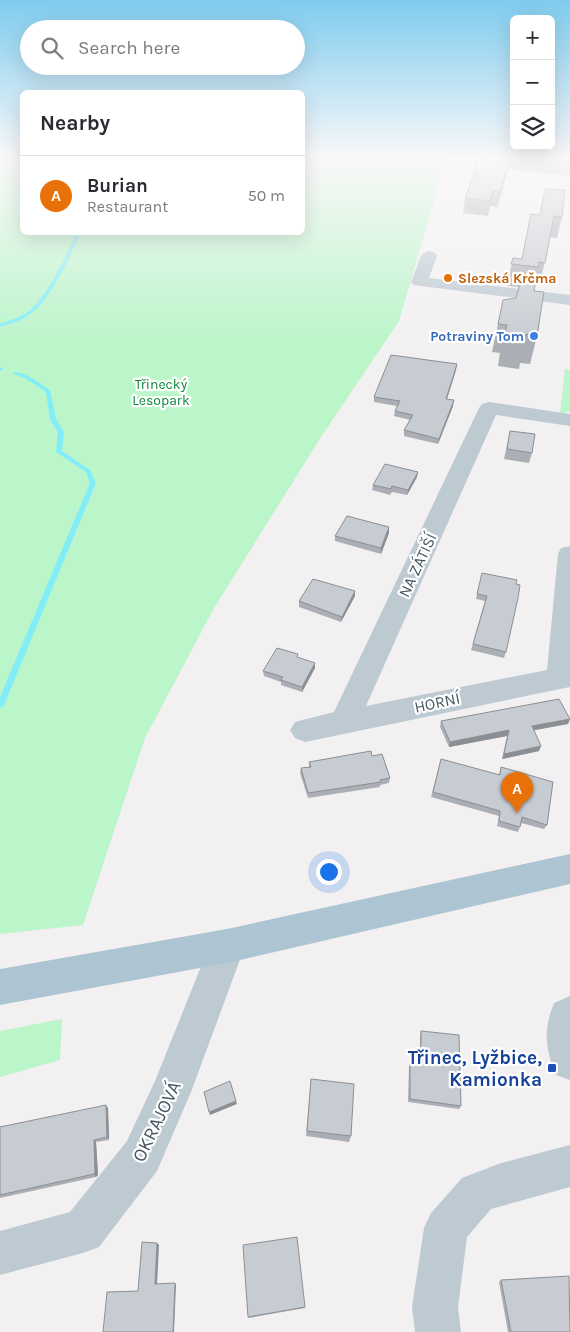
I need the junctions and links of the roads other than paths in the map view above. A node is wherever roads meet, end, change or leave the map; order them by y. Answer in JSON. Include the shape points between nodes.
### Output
{"nodes":[{"id":1,"x":429,"y":256,"type":"dead end"},
{"id":2,"x":508,"y":293,"type":"junction"},
{"id":3,"x":570,"y":300,"type":"edge"},
{"id":4,"x":504,"y":312,"type":"edge"},
{"id":5,"x":570,"y":420,"type":"edge"},
{"id":6,"x":570,"y":554,"type":"edge"},
{"id":7,"x":565,"y":677,"type":"edge"},
{"id":8,"x":344,"y":722,"type":"junction"},
{"id":9,"x":305,"y":730,"type":"dead end"},
{"id":10,"x":570,"y":869,"type":"edge"},
{"id":11,"x":227,"y":946,"type":"junction"},
{"id":12,"x":0,"y":987,"type":"edge"},
{"id":13,"x":570,"y":1015,"type":"edge"},
{"id":14,"x":570,"y":1061,"type":"edge"},
{"id":15,"x":570,"y":1166,"type":"edge"},
{"id":16,"x":0,"y":1253,"type":"edge"},
{"id":17,"x":438,"y":1332,"type":"edge"}],
"edges":[{"from":1,"to":2,"type":"street","via":[[419,282]]},
{"from":2,"to":3,"type":"street"},
{"from":2,"to":4,"type":"street"},
{"from":5,"to":8,"type":"street","name":"NA ZÁTIŠÍ","via":[[489,408]]},
{"from":6,"to":7,"type":"street"},
{"from":7,"to":8,"type":"street","name":"HORNÍ"},
{"from":8,"to":9,"type":"street","name":"HORNÍ"},
{"from":10,"to":11,"type":"main road"},
{"from":11,"to":12,"type":"main road"},
{"from":11,"to":16,"type":"street","name":"OKRAJOVÁ","via":[[171,1092],[142,1156],[83,1231]]},
{"from":13,"to":14,"type":"street","via":[[564,1031]]},
{"from":15,"to":17,"type":"street","via":[[476,1193],[446,1228],[435,1307]]}]}
